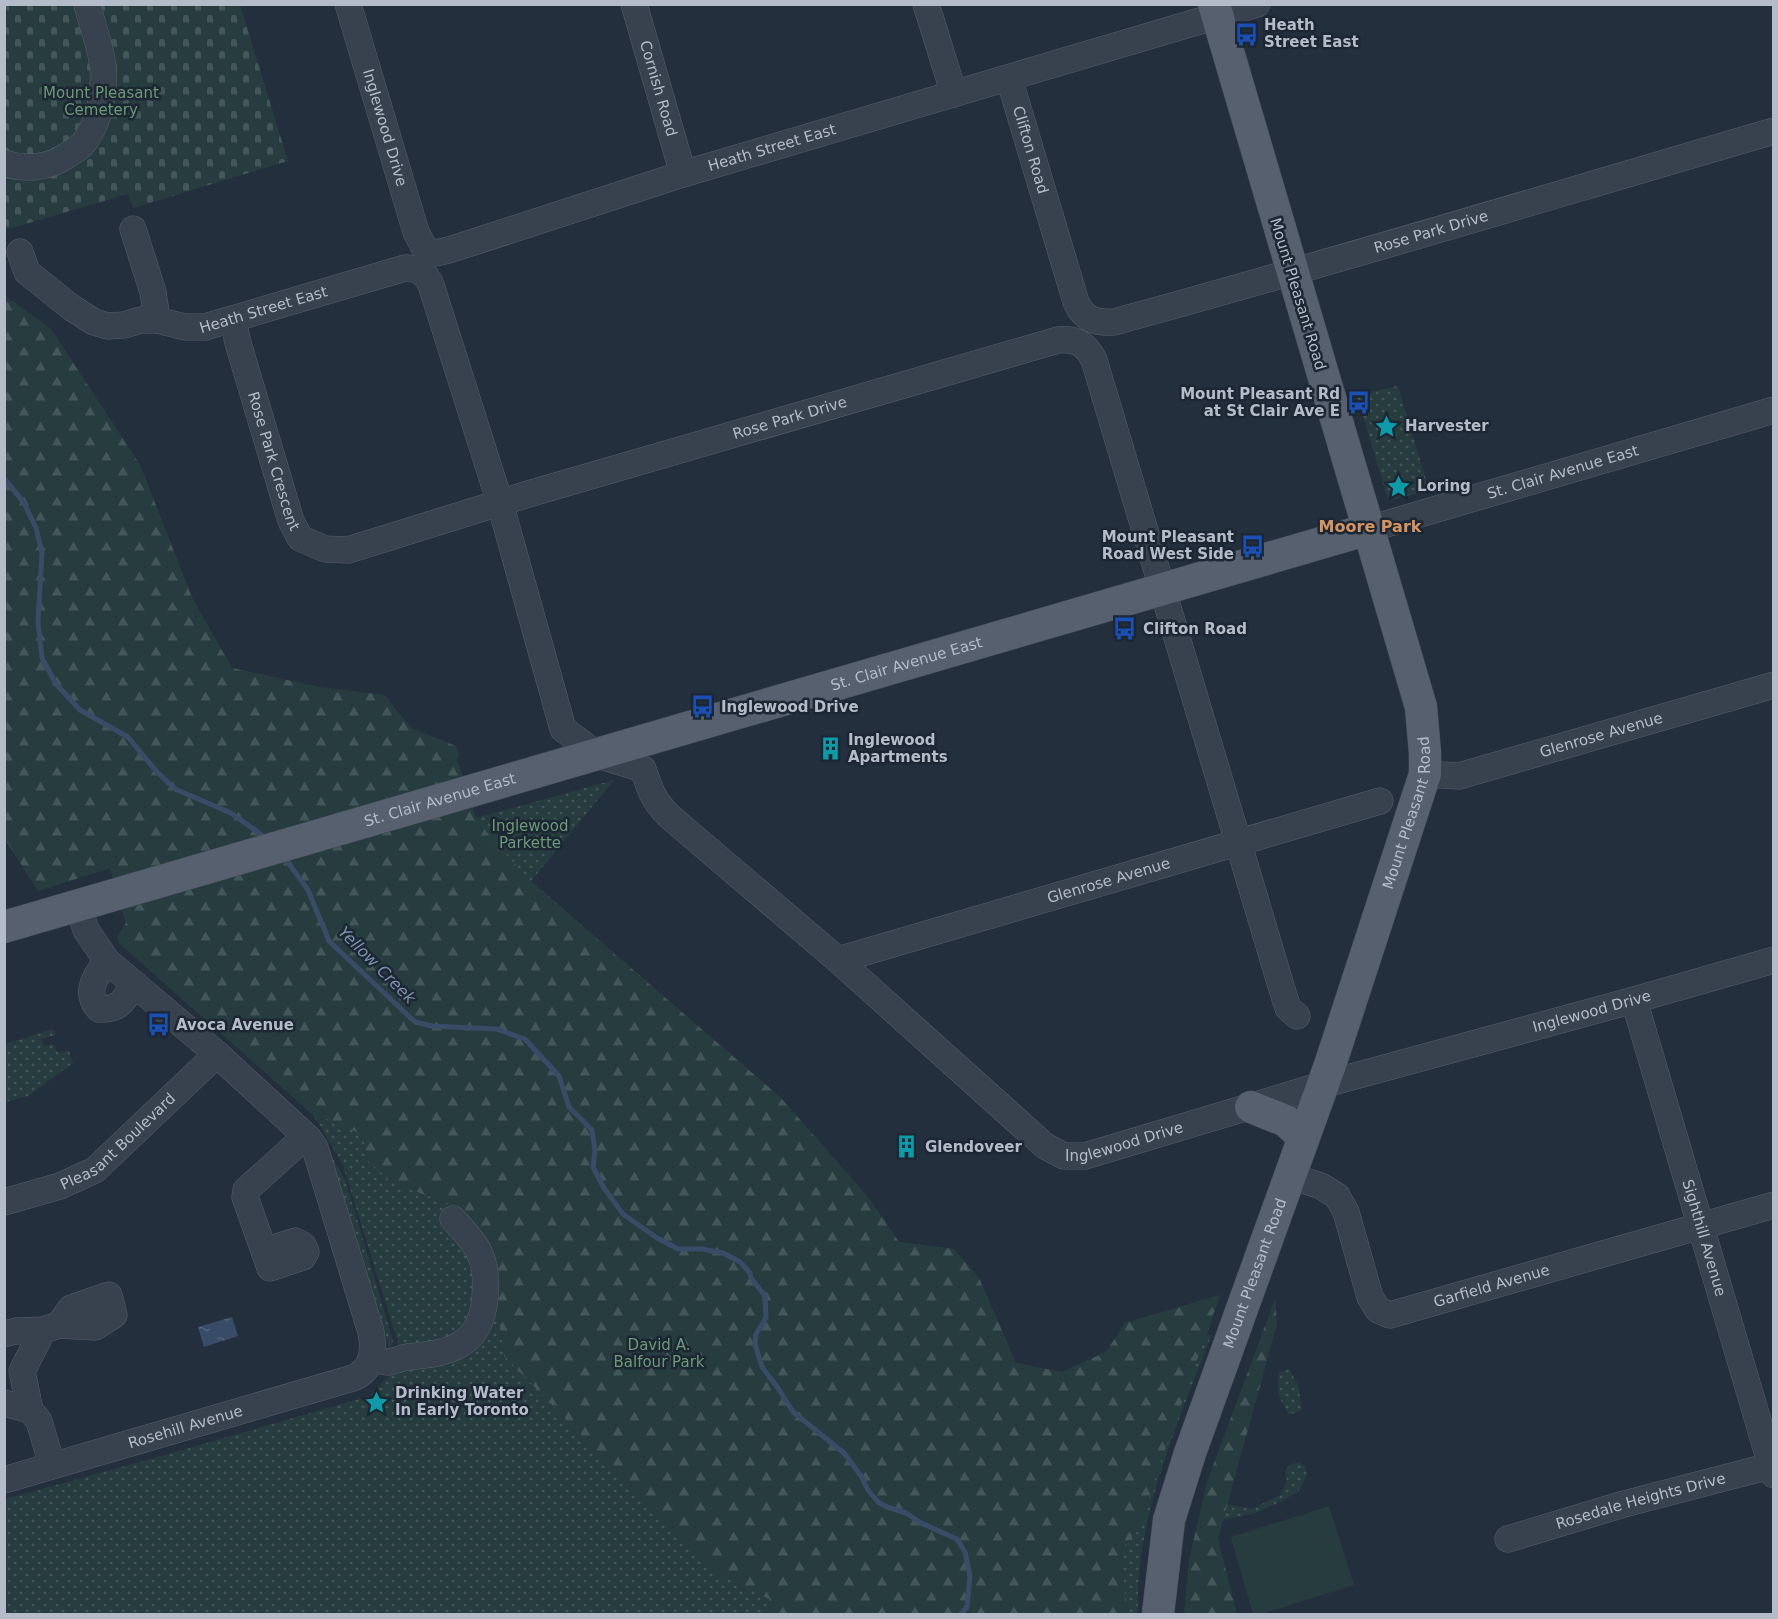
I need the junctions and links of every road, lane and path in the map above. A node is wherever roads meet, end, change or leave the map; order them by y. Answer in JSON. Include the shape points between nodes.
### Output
{"nodes":[{"id":1,"x":87,"y":4,"type":"edge"},
{"id":2,"x":348,"y":4,"type":"edge"},
{"id":3,"x":634,"y":4,"type":"edge"},
{"id":4,"x":926,"y":4,"type":"edge"},
{"id":5,"x":1257,"y":4,"type":"edge"},
{"id":6,"x":1215,"y":10,"type":"edge"},
{"id":7,"x":1010,"y":78,"type":"junction"},
{"id":8,"x":954,"y":94,"type":"junction"},
{"id":9,"x":1773,"y":131,"type":"edge"},
{"id":10,"x":4,"y":163,"type":"edge"},
{"id":11,"x":683,"y":174,"type":"junction"},
{"id":12,"x":133,"y":229,"type":"dead end"},
{"id":13,"x":20,"y":252,"type":"dead end"},
{"id":14,"x":420,"y":259,"type":"junction"},
{"id":15,"x":1292,"y":273,"type":"junction"},
{"id":16,"x":157,"y":320,"type":"junction"},
{"id":17,"x":233,"y":320,"type":"junction"},
{"id":18,"x":1085,"y":331,"type":"junction"},
{"id":19,"x":1773,"y":410,"type":"edge"},
{"id":20,"x":500,"y":503,"type":"junction"},
{"id":21,"x":1369,"y":529,"type":"junction"},
{"id":22,"x":1161,"y":588,"type":"junction"},
{"id":23,"x":1773,"y":685,"type":"edge"},
{"id":24,"x":598,"y":755,"type":"junction"},
{"id":25,"x":1425,"y":774,"type":"junction"},
{"id":26,"x":1380,"y":801,"type":"dead end"},
{"id":27,"x":1237,"y":844,"type":"junction"},
{"id":28,"x":78,"y":905,"type":"junction"},
{"id":29,"x":4,"y":927,"type":"edge"},
{"id":30,"x":838,"y":960,"type":"junction"},
{"id":31,"x":1773,"y":960,"type":"edge"},
{"id":32,"x":107,"y":961,"type":"junction"},
{"id":33,"x":135,"y":984,"type":"junction"},
{"id":34,"x":1634,"y":1000,"type":"junction"},
{"id":35,"x":1297,"y":1016,"type":"dead end"},
{"id":36,"x":217,"y":1054,"type":"junction"},
{"id":37,"x":1322,"y":1085,"type":"junction"},
{"id":38,"x":1251,"y":1107,"type":"junction"},
{"id":39,"x":1303,"y":1137,"type":"junction"},
{"id":40,"x":309,"y":1139,"type":"junction"},
{"id":41,"x":1290,"y":1176,"type":"junction"},
{"id":42,"x":4,"y":1202,"type":"edge"},
{"id":43,"x":1773,"y":1205,"type":"edge"},
{"id":44,"x":453,"y":1219,"type":"dead end"},
{"id":45,"x":1699,"y":1226,"type":"junction"},
{"id":46,"x":342,"y":1236,"type":"junction"},
{"id":47,"x":4,"y":1334,"type":"edge"},
{"id":48,"x":368,"y":1365,"type":"junction"},
{"id":49,"x":4,"y":1403,"type":"edge"},
{"id":50,"x":30,"y":1410,"type":"junction"},
{"id":51,"x":52,"y":1465,"type":"junction"},
{"id":52,"x":1773,"y":1469,"type":"edge"},
{"id":53,"x":4,"y":1480,"type":"edge"},
{"id":54,"x":1508,"y":1539,"type":"dead end"},
{"id":55,"x":1158,"y":1614,"type":"edge"}],
"edges":[{"from":1,"to":10,"type":"street","via":[[103,66],[102,95],[93,129],[86,141],[56,163],[31,167]]},
{"from":2,"to":14,"type":"street","name":"Inglewood Drive","via":[[416,232]]},
{"from":3,"to":11,"type":"street","name":"Cornish Road"},
{"from":4,"to":8,"type":"street"},
{"from":5,"to":6,"type":"street","name":"Heath Street East"},
{"from":6,"to":7,"type":"street","name":"Heath Street East"},
{"from":6,"to":15,"type":"main road","name":"Mount Pleasant Road"},
{"from":7,"to":8,"type":"street","name":"Heath Street East"},
{"from":7,"to":18,"type":"street","name":"Clifton Road"},
{"from":8,"to":11,"type":"street","name":"Heath Street East"},
{"from":9,"to":15,"type":"street","name":"Rose Park Drive"},
{"from":11,"to":14,"type":"street","name":"Heath Street East"},
{"from":12,"to":16,"type":"street","via":[[153,292]]},
{"from":13,"to":16,"type":"street","name":"Heath Street East","via":[[27,272],[94,322],[108,326]]},
{"from":14,"to":17,"type":"street","name":"Heath Street East","via":[[405,268]]},
{"from":14,"to":20,"type":"street","name":"Inglewood Drive"},
{"from":15,"to":18,"type":"street","name":"Rose Park Drive","via":[[1102,323]]},
{"from":15,"to":21,"type":"main road","name":"Mount Pleasant Road"},
{"from":16,"to":17,"type":"street","name":"Heath Street East","via":[[184,327],[206,327]]},
{"from":17,"to":20,"type":"street","name":"Rose Park Crescent","via":[[291,521],[300,538],[325,549],[348,550]]},
{"from":18,"to":20,"type":"street","name":"Rose Park Drive"},
{"from":18,"to":22,"type":"street","name":"Clifton Road"},
{"from":19,"to":21,"type":"street","name":"St. Clair Avenue East"},
{"from":20,"to":24,"type":"street","name":"Inglewood Drive","via":[[563,729]]},
{"from":21,"to":22,"type":"main road","name":"St. Clair Avenue East"},
{"from":21,"to":25,"type":"main road","name":"Mount Pleasant Road","via":[[1421,707]]},
{"from":22,"to":24,"type":"main road","name":"St. Clair Avenue East"},
{"from":22,"to":27,"type":"street","name":"Clifton Road"},
{"from":23,"to":25,"type":"street","name":"Glenrose Avenue","via":[[1459,776]]},
{"from":24,"to":28,"type":"main road","name":"St. Clair Avenue East"},
{"from":24,"to":30,"type":"street","name":"Inglewood Drive","via":[[643,769],[650,792],[669,816]]},
{"from":25,"to":37,"type":"main road","name":"Mount Pleasant Road"},
{"from":26,"to":27,"type":"street","name":"Glenrose Avenue"},
{"from":27,"to":30,"type":"street","name":"Glenrose Avenue"},
{"from":27,"to":35,"type":"street","name":"Clifton Road","via":[[1288,1008]]},
{"from":28,"to":29,"type":"main road","name":"St. Clair Avenue East"},
{"from":28,"to":32,"type":"street","via":[[86,930]]},
{"from":30,"to":38,"type":"street","name":"Inglewood Drive","via":[[1045,1146],[1064,1156],[1085,1156]]},
{"from":31,"to":34,"type":"street","name":"Inglewood Drive"},
{"from":32,"to":33,"type":"street"},
{"from":32,"to":33,"type":"street","via":[[91,988],[93,1002],[99,1009],[118,1006]]},
{"from":33,"to":36,"type":"street"},
{"from":34,"to":37,"type":"street","name":"Inglewood Drive"},
{"from":34,"to":45,"type":"street","name":"Sighthill Avenue"},
{"from":36,"to":40,"type":"street"},
{"from":36,"to":42,"type":"street","name":"Pleasant Boulevard","via":[[95,1170],[60,1186]]},
{"from":37,"to":38,"type":"street","name":"Inglewood Drive"},
{"from":37,"to":39,"type":"main road","name":"Mount Pleasant Road"},
{"from":38,"to":39,"type":"main road","via":[[1286,1121]]},
{"from":39,"to":41,"type":"main road","name":"Mount Pleasant Road"},
{"from":40,"to":46,"type":"street","via":[[318,1156]]},
{"from":40,"to":46,"type":"street","via":[[296,1145],[246,1190],[245,1197],[270,1268],[303,1257],[305,1248]]},
{"from":41,"to":45,"type":"street","name":"Garfield Avenue","via":[[1337,1196],[1346,1212],[1370,1297],[1378,1310],[1390,1315]]},
{"from":41,"to":55,"type":"main road","name":"Mount Pleasant Road","via":[[1169,1520]]},
{"from":43,"to":45,"type":"street","name":"Garfield Avenue"},
{"from":44,"to":48,"type":"street","via":[[478,1251],[485,1270],[484,1306],[472,1337],[442,1354]]},
{"from":45,"to":52,"type":"street","name":"Sighthill Avenue"},
{"from":46,"to":48,"type":"street","via":[[371,1332]]},
{"from":47,"to":50,"type":"street","via":[[51,1328],[22,1371]]},
{"from":48,"to":51,"type":"street","name":"Rosehill Avenue","via":[[352,1378]]},
{"from":49,"to":50,"type":"street"},
{"from":50,"to":51,"type":"street","via":[[39,1421]]},
{"from":51,"to":53,"type":"street","name":"Rosehill Avenue"},
{"from":52,"to":54,"type":"street","name":"Rosedale Heights Drive","via":[[1624,1504]]}]}
